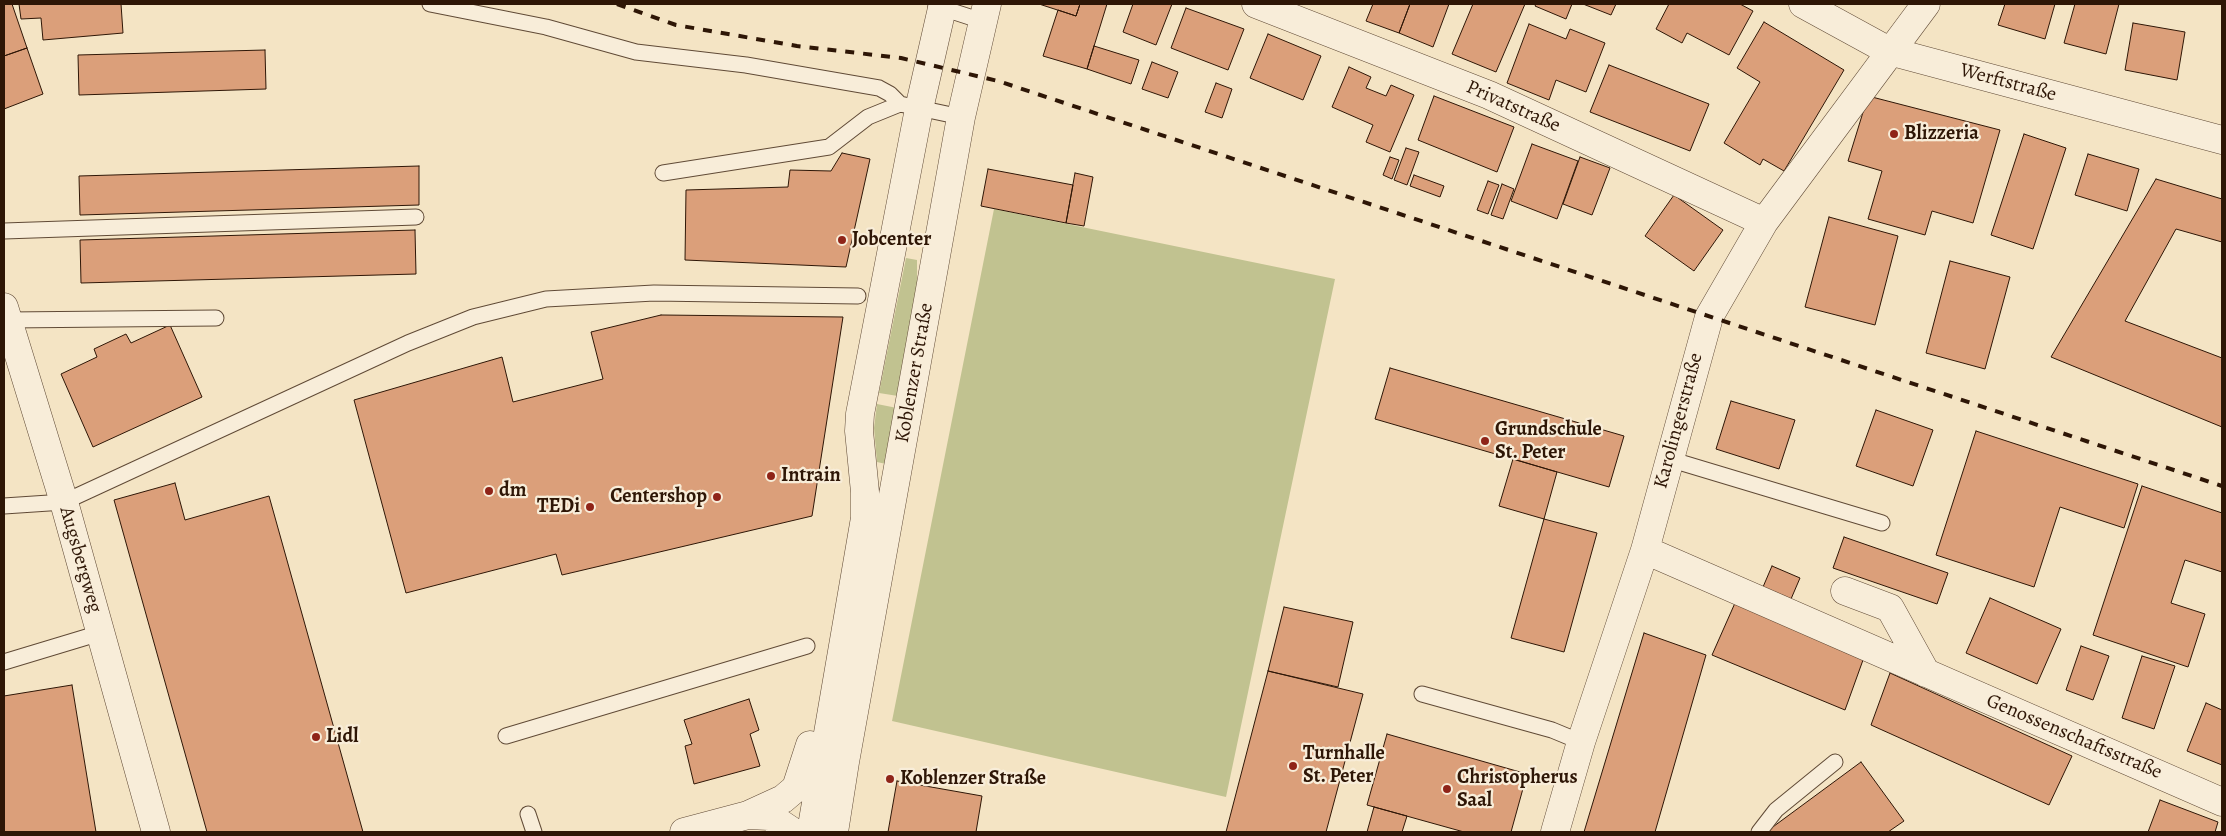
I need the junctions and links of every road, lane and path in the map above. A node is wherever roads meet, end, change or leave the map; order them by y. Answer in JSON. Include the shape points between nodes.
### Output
{"nodes":[{"id":1,"x":430,"y":4,"type":"edge"},
{"id":2,"x":1256,"y":4,"type":"edge"},
{"id":3,"x":1803,"y":4,"type":"edge"},
{"id":4,"x":1926,"y":4,"type":"edge"},
{"id":5,"x":938,"y":5,"type":"edge"},
{"id":6,"x":985,"y":12,"type":"edge"},
{"id":7,"x":1889,"y":51,"type":"junction"},
{"id":8,"x":910,"y":107,"type":"junction"},
{"id":9,"x":961,"y":117,"type":"junction"},
{"id":10,"x":2222,"y":140,"type":"edge"},
{"id":11,"x":663,"y":173,"type":"dead end"},
{"id":12,"x":416,"y":217,"type":"dead end"},
{"id":13,"x":1764,"y":222,"type":"junction"},
{"id":14,"x":4,"y":231,"type":"edge"},
{"id":15,"x":858,"y":296,"type":"dead end"},
{"id":16,"x":6,"y":313,"type":"edge"},
{"id":17,"x":216,"y":318,"type":"dead end"},
{"id":18,"x":1669,"y":459,"type":"junction"},
{"id":19,"x":64,"y":502,"type":"junction"},
{"id":20,"x":4,"y":506,"type":"edge"},
{"id":21,"x":1882,"y":523,"type":"dead end"},
{"id":22,"x":1645,"y":550,"type":"junction"},
{"id":23,"x":1845,"y":591,"type":"dead end"},
{"id":24,"x":100,"y":633,"type":"junction"},
{"id":25,"x":807,"y":646,"type":"dead end"},
{"id":26,"x":4,"y":662,"type":"edge"},
{"id":27,"x":1926,"y":673,"type":"junction"},
{"id":28,"x":836,"y":683,"type":"junction"},
{"id":29,"x":1422,"y":694,"type":"dead end"},
{"id":30,"x":506,"y":736,"type":"dead end"},
{"id":31,"x":1581,"y":742,"type":"junction"},
{"id":32,"x":1835,"y":762,"type":"dead end"},
{"id":33,"x":2222,"y":802,"type":"edge"},
{"id":34,"x":528,"y":814,"type":"dead end"},
{"id":35,"x":748,"y":815,"type":"junction"},
{"id":36,"x":153,"y":827,"type":"edge"},
{"id":37,"x":534,"y":832,"type":"edge"},
{"id":38,"x":684,"y":832,"type":"edge"},
{"id":39,"x":793,"y":832,"type":"edge"},
{"id":40,"x":811,"y":832,"type":"edge"},
{"id":41,"x":834,"y":832,"type":"edge"},
{"id":42,"x":1555,"y":832,"type":"edge"},
{"id":43,"x":1758,"y":832,"type":"edge"}],
"edges":[{"from":1,"to":8,"type":"lane","via":[[546,27],[636,52],[746,65],[879,88]]},
{"from":2,"to":13,"type":"street","name":"Privatstraße","via":[[1489,95]]},
{"from":3,"to":7,"type":"street","name":"Werftstraße"},
{"from":4,"to":7,"type":"street","name":"Karolingerstraße"},
{"from":5,"to":6,"type":"lane"},
{"from":5,"to":8,"type":"street"},
{"from":6,"to":9,"type":"street","name":"Koblenzer Straße"},
{"from":7,"to":10,"type":"street","name":"Werftstraße"},
{"from":7,"to":13,"type":"street","name":"Karolingerstraße"},
{"from":8,"to":9,"type":"lane"},
{"from":8,"to":11,"type":"lane","via":[[868,117],[829,147]]},
{"from":8,"to":28,"type":"street","via":[[860,414],[865,518]]},
{"from":9,"to":41,"type":"street","name":"Koblenzer Straße"},
{"from":12,"to":14,"type":"lane"},
{"from":13,"to":18,"type":"street","name":"Karolingerstraße","via":[[1709,317]]},
{"from":15,"to":19,"type":"lane","via":[[654,293],[546,299],[473,317],[408,343]]},
{"from":16,"to":17,"type":"lane"},
{"from":16,"to":19,"type":"street","name":"Augsbergweg"},
{"from":18,"to":21,"type":"lane"},
{"from":18,"to":22,"type":"street","name":"Karolingerstraße"},
{"from":19,"to":20,"type":"lane"},
{"from":19,"to":24,"type":"street","name":"Augsbergweg"},
{"from":22,"to":27,"type":"street","name":"Genossenschaftsstraße"},
{"from":22,"to":31,"type":"street","name":"Karolingerstraße"},
{"from":23,"to":27,"type":"street","via":[[1890,608]]},
{"from":24,"to":26,"type":"lane"},
{"from":24,"to":36,"type":"street","name":"Augsbergweg"},
{"from":25,"to":30,"type":"lane"},
{"from":27,"to":33,"type":"street","name":"Genossenschaftsstraße"},
{"from":28,"to":35,"type":"street","via":[[816,726],[796,788],[784,799]]},
{"from":28,"to":40,"type":"street"},
{"from":29,"to":31,"type":"lane","via":[[1552,730]]},
{"from":31,"to":42,"type":"street","name":"Karolingerstraße"},
{"from":32,"to":43,"type":"lane","via":[[1776,810]]},
{"from":34,"to":37,"type":"lane"},
{"from":35,"to":38,"type":"street"},
{"from":35,"to":39,"type":"street","via":[[769,816]]}]}
